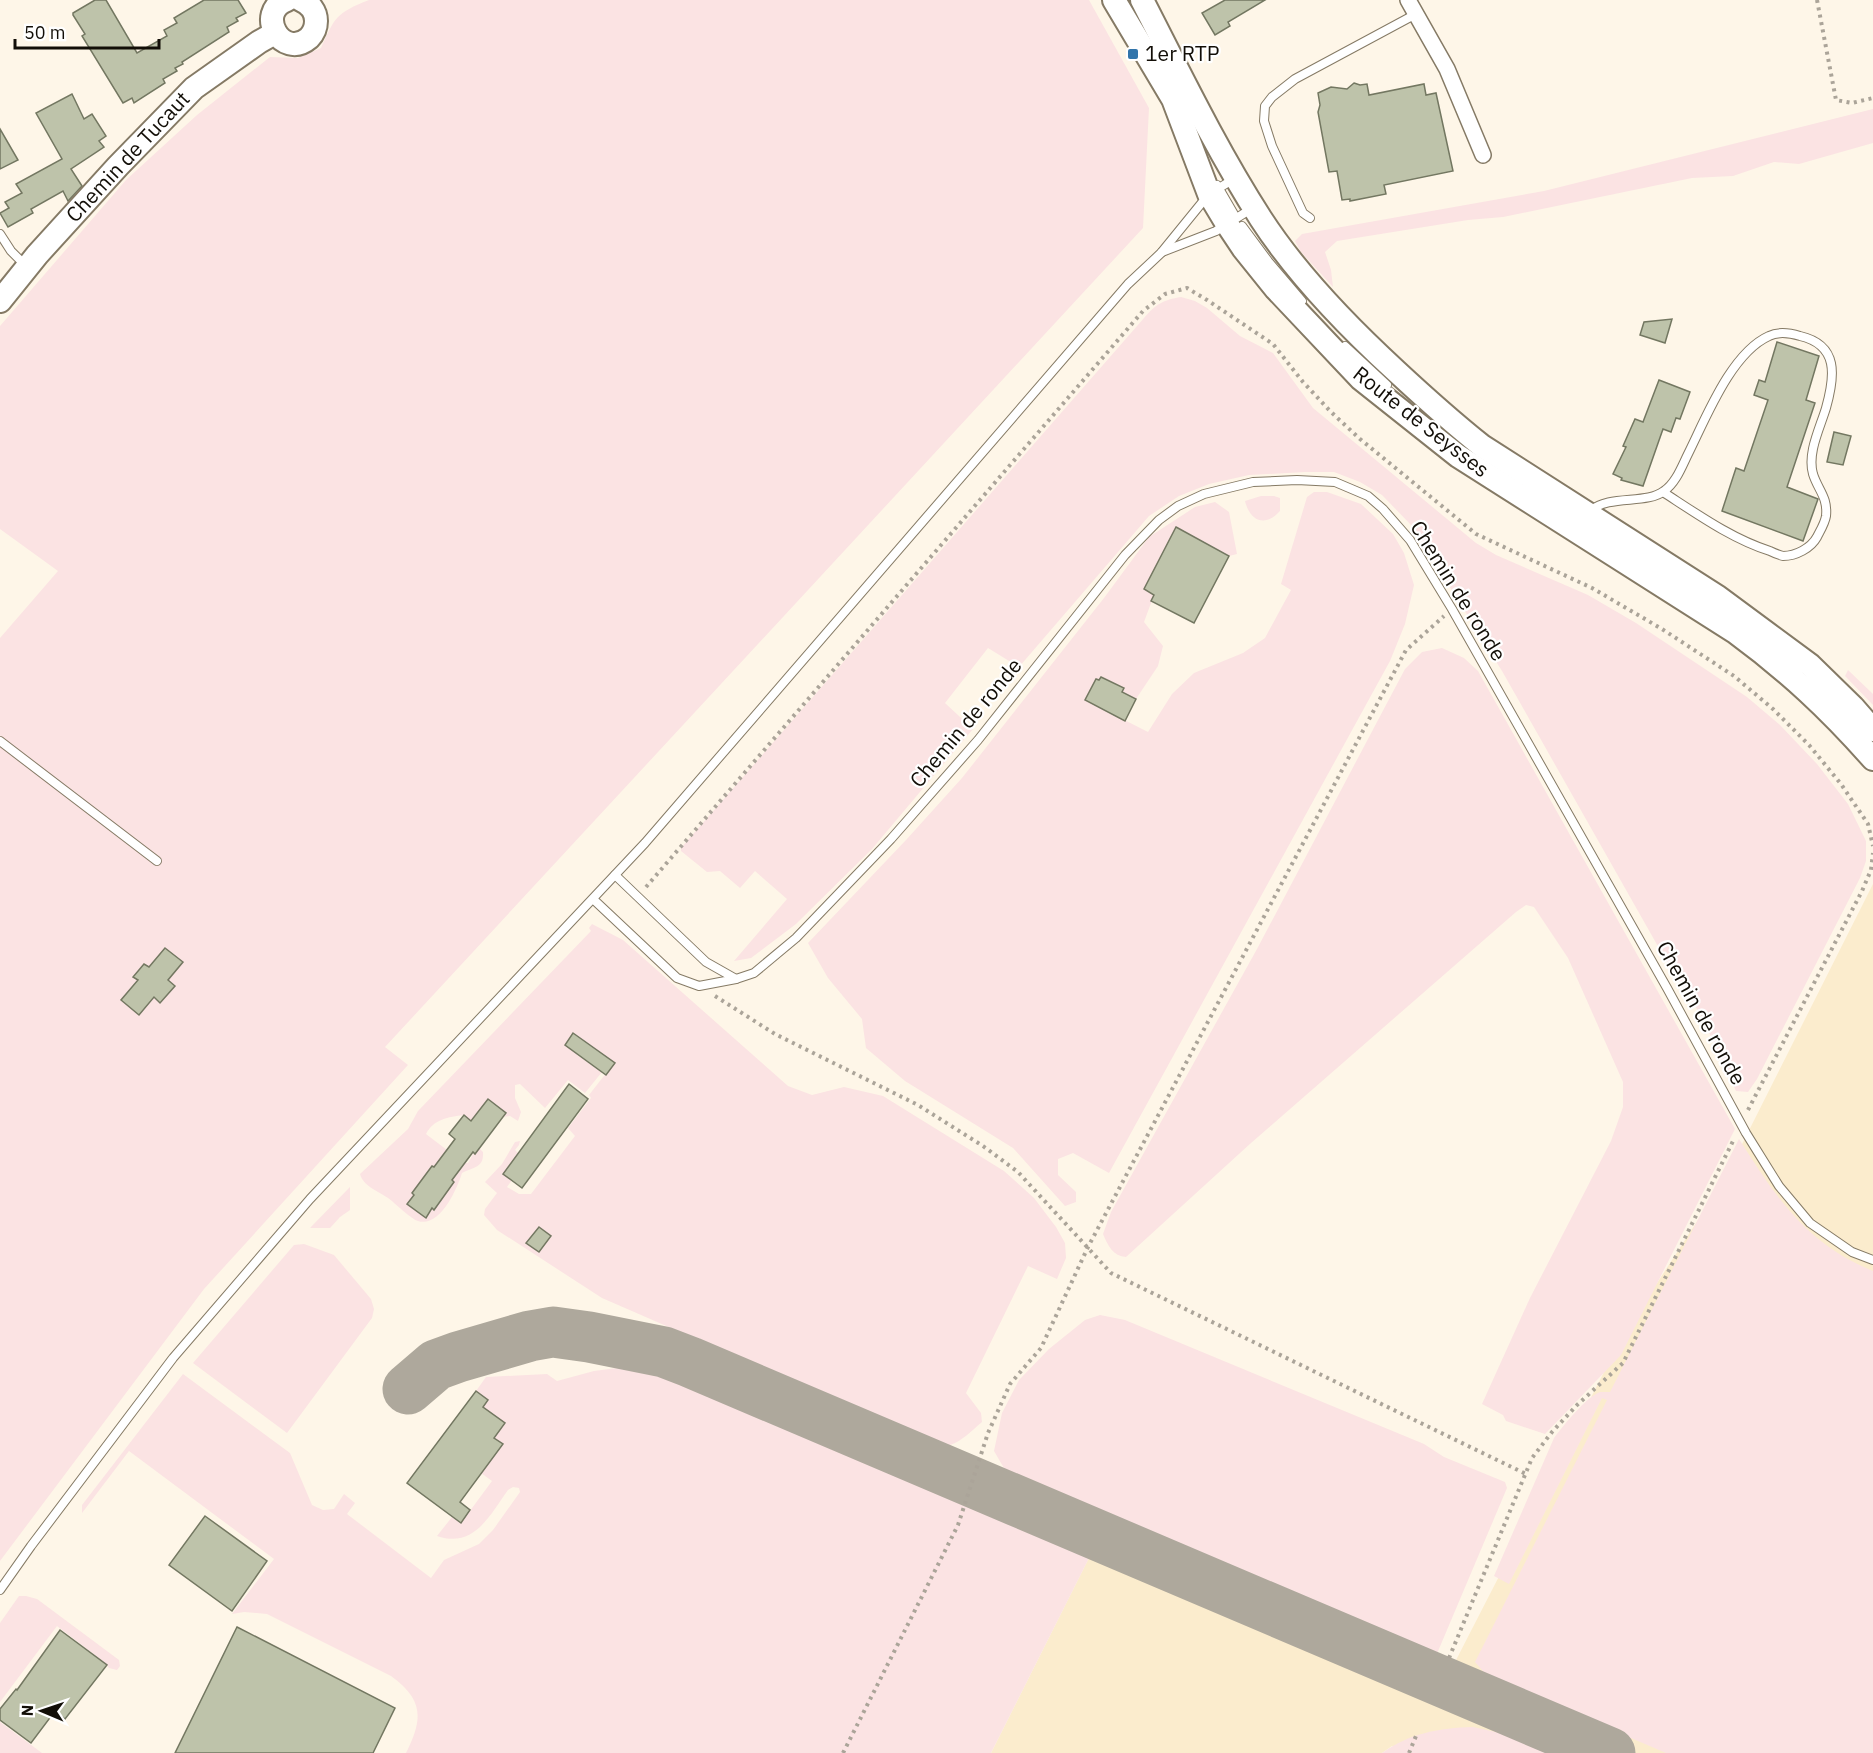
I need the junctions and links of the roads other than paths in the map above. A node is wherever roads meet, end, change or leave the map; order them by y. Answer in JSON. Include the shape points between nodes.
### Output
{"nodes":[{"id":1,"x":1114,"y":0,"type":"edge"},
{"id":2,"x":1142,"y":0,"type":"edge"},
{"id":3,"x":1408,"y":0,"type":"edge"},
{"id":4,"x":299,"y":2,"type":"edge"},
{"id":5,"x":1416,"y":14,"type":"junction"},
{"id":6,"x":275,"y":33,"type":"junction"},
{"id":7,"x":1175,"y":85,"type":"dead end"},
{"id":8,"x":1186,"y":110,"type":"dead end"},
{"id":9,"x":1483,"y":155,"type":"dead end"},
{"id":10,"x":1220,"y":184,"type":"junction"},
{"id":11,"x":1239,"y":216,"type":"junction"},
{"id":12,"x":1310,"y":218,"type":"dead end"},
{"id":13,"x":0,"y":234,"type":"edge"},
{"id":14,"x":1161,"y":253,"type":"junction"},
{"id":15,"x":27,"y":267,"type":"junction"},
{"id":16,"x":0,"y":301,"type":"edge"},
{"id":17,"x":1309,"y":309,"type":"dead end"},
{"id":18,"x":1340,"y":341,"type":"dead end"},
{"id":19,"x":1392,"y":390,"type":"dead end"},
{"id":20,"x":1663,"y":492,"type":"junction"},
{"id":21,"x":1588,"y":512,"type":"junction"},
{"id":22,"x":1571,"y":528,"type":"junction"},
{"id":23,"x":1873,"y":730,"type":"edge"},
{"id":24,"x":0,"y":741,"type":"edge"},
{"id":25,"x":1873,"y":759,"type":"edge"},
{"id":26,"x":157,"y":861,"type":"dead end"},
{"id":27,"x":615,"y":875,"type":"junction"},
{"id":28,"x":593,"y":899,"type":"junction"},
{"id":29,"x":736,"y":979,"type":"junction"},
{"id":30,"x":1873,"y":1260,"type":"edge"},
{"id":31,"x":0,"y":1590,"type":"edge"}],
"edges":[{"from":1,"to":10,"type":"main road","name":"Route de Seysses"},
{"from":2,"to":10,"type":"main road","name":"Route de Seysses"},
{"from":3,"to":5,"type":"street"},
{"from":4,"to":6,"type":"main road","via":[[276,8],[272,16]]},
{"from":4,"to":6,"type":"main road","via":[[316,18],[312,34],[296,44]]},
{"from":5,"to":9,"type":"street","via":[[1447,69]]},
{"from":5,"to":12,"type":"lane","via":[[1295,79],[1265,106],[1264,121],[1272,146],[1303,213]]},
{"from":6,"to":15,"type":"main road","name":"Chemin de Tucaut","via":[[194,88]]},
{"from":7,"to":8,"type":"lane"},
{"from":10,"to":11,"type":"main road","name":"Route de Seysses"},
{"from":10,"to":11,"type":"main road","name":"Route de Seysses"},
{"from":10,"to":14,"type":"lane"},
{"from":11,"to":14,"type":"lane","via":[[1216,231]]},
{"from":11,"to":17,"type":"lane","name":"Route de Seysses","via":[[1268,261]]},
{"from":11,"to":21,"type":"main road","name":"Route de Seysses","via":[[1262,221],[1306,280],[1356,334],[1441,413],[1506,463]]},
{"from":11,"to":22,"type":"main road","name":"Route de Seysses","via":[[1243,248],[1361,379],[1458,456]]},
{"from":13,"to":15,"type":"lane"},
{"from":14,"to":27,"type":"lane","via":[[1128,284]]},
{"from":15,"to":16,"type":"main road","name":"Chemin de Tucaut"},
{"from":18,"to":19,"type":"lane","name":"Route de Seysses"},
{"from":20,"to":20,"type":"lane","via":[[1678,475],[1725,379],[1752,347],[1770,335],[1787,332],[1811,338],[1827,349],[1832,388],[1812,456],[1813,474],[1826,499],[1826,518],[1813,544],[1783,556],[1750,545]]},
{"from":20,"to":21,"type":"lane","via":[[1614,501]]},
{"from":21,"to":22,"type":"lane"},
{"from":21,"to":23,"type":"main road","name":"Route de Seysses","via":[[1718,597],[1810,665]]},
{"from":22,"to":25,"type":"main road","name":"Route de Seysses","via":[[1735,632],[1775,662],[1841,722]]},
{"from":24,"to":26,"type":"lane"},
{"from":27,"to":28,"type":"lane"},
{"from":27,"to":29,"type":"lane","via":[[706,963]]},
{"from":28,"to":29,"type":"lane","name":"Chemin de ronde","via":[[677,978],[699,986]]},
{"from":28,"to":31,"type":"lane","via":[[295,1216],[173,1358]]},
{"from":29,"to":30,"type":"lane","name":"Chemin de ronde","via":[[754,973],[796,938],[891,839],[978,740],[1125,555],[1159,520],[1204,494],[1253,482],[1335,482],[1368,496],[1410,540],[1779,1186],[1810,1223]]}]}
